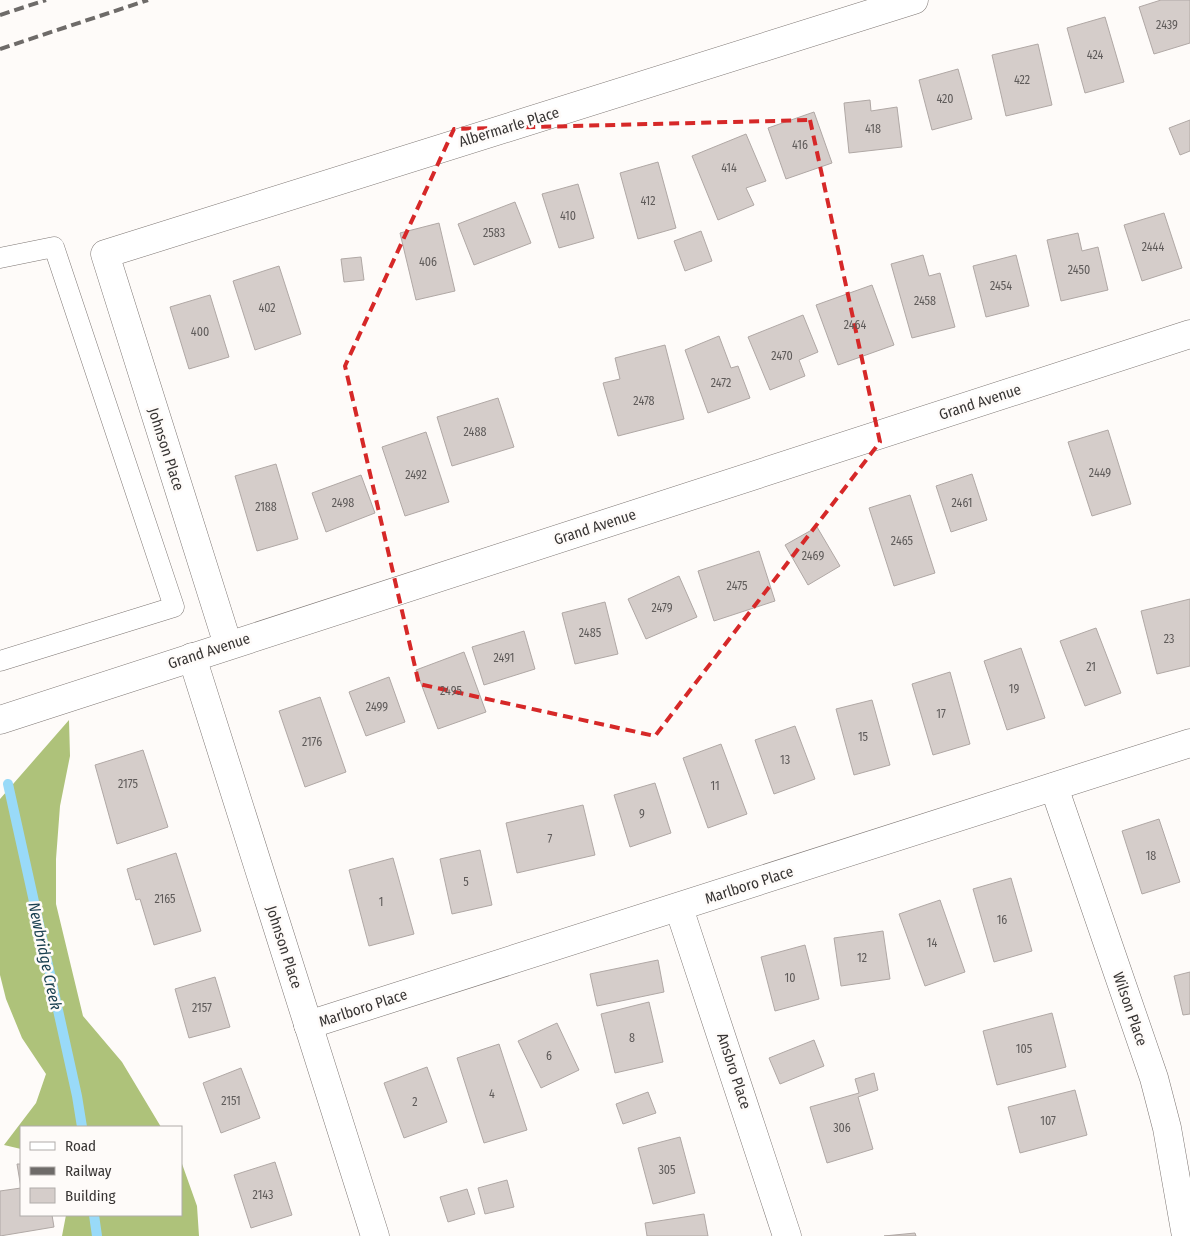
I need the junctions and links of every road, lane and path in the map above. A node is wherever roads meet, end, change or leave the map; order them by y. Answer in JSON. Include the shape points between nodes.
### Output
{"nodes":[{"id":1,"x":914,"y":0,"type":"edge"},
{"id":2,"x":105,"y":254,"type":"joint"},
{"id":3,"x":0,"y":258,"type":"edge"},
{"id":4,"x":1190,"y":334,"type":"edge"},
{"id":5,"x":228,"y":645,"type":"junction"},
{"id":6,"x":192,"y":657,"type":"junction"},
{"id":7,"x":0,"y":661,"type":"edge"},
{"id":8,"x":0,"y":720,"type":"edge"},
{"id":9,"x":1190,"y":743,"type":"edge"},
{"id":10,"x":1054,"y":787,"type":"junction"},
{"id":11,"x":679,"y":908,"type":"junction"},
{"id":12,"x":308,"y":1025,"type":"junction"},
{"id":13,"x":376,"y":1236,"type":"edge"},
{"id":14,"x":787,"y":1236,"type":"edge"},
{"id":15,"x":1186,"y":1236,"type":"edge"}],
"edges":[{"from":1,"to":2,"type":"street","name":"Albermarle Place"},
{"from":2,"to":5,"type":"street","name":"Johnson Place"},
{"from":3,"to":7,"type":"lane","via":[[54,247],[174,606]]},
{"from":4,"to":5,"type":"street","name":"Grand Avenue"},
{"from":5,"to":6,"type":"street","name":"Grand Avenue"},
{"from":6,"to":8,"type":"street","name":"Grand Avenue"},
{"from":6,"to":12,"type":"street","name":"Johnson Place"},
{"from":9,"to":10,"type":"street","name":"Marlboro Place"},
{"from":10,"to":11,"type":"street","name":"Marlboro Place"},
{"from":10,"to":15,"type":"street","name":"Wilson Place","via":[[1154,1078],[1167,1128]]},
{"from":11,"to":12,"type":"street","name":"Marlboro Place"},
{"from":11,"to":14,"type":"street","name":"Ansbro Place"},
{"from":12,"to":13,"type":"street","name":"Johnson Place"}]}
